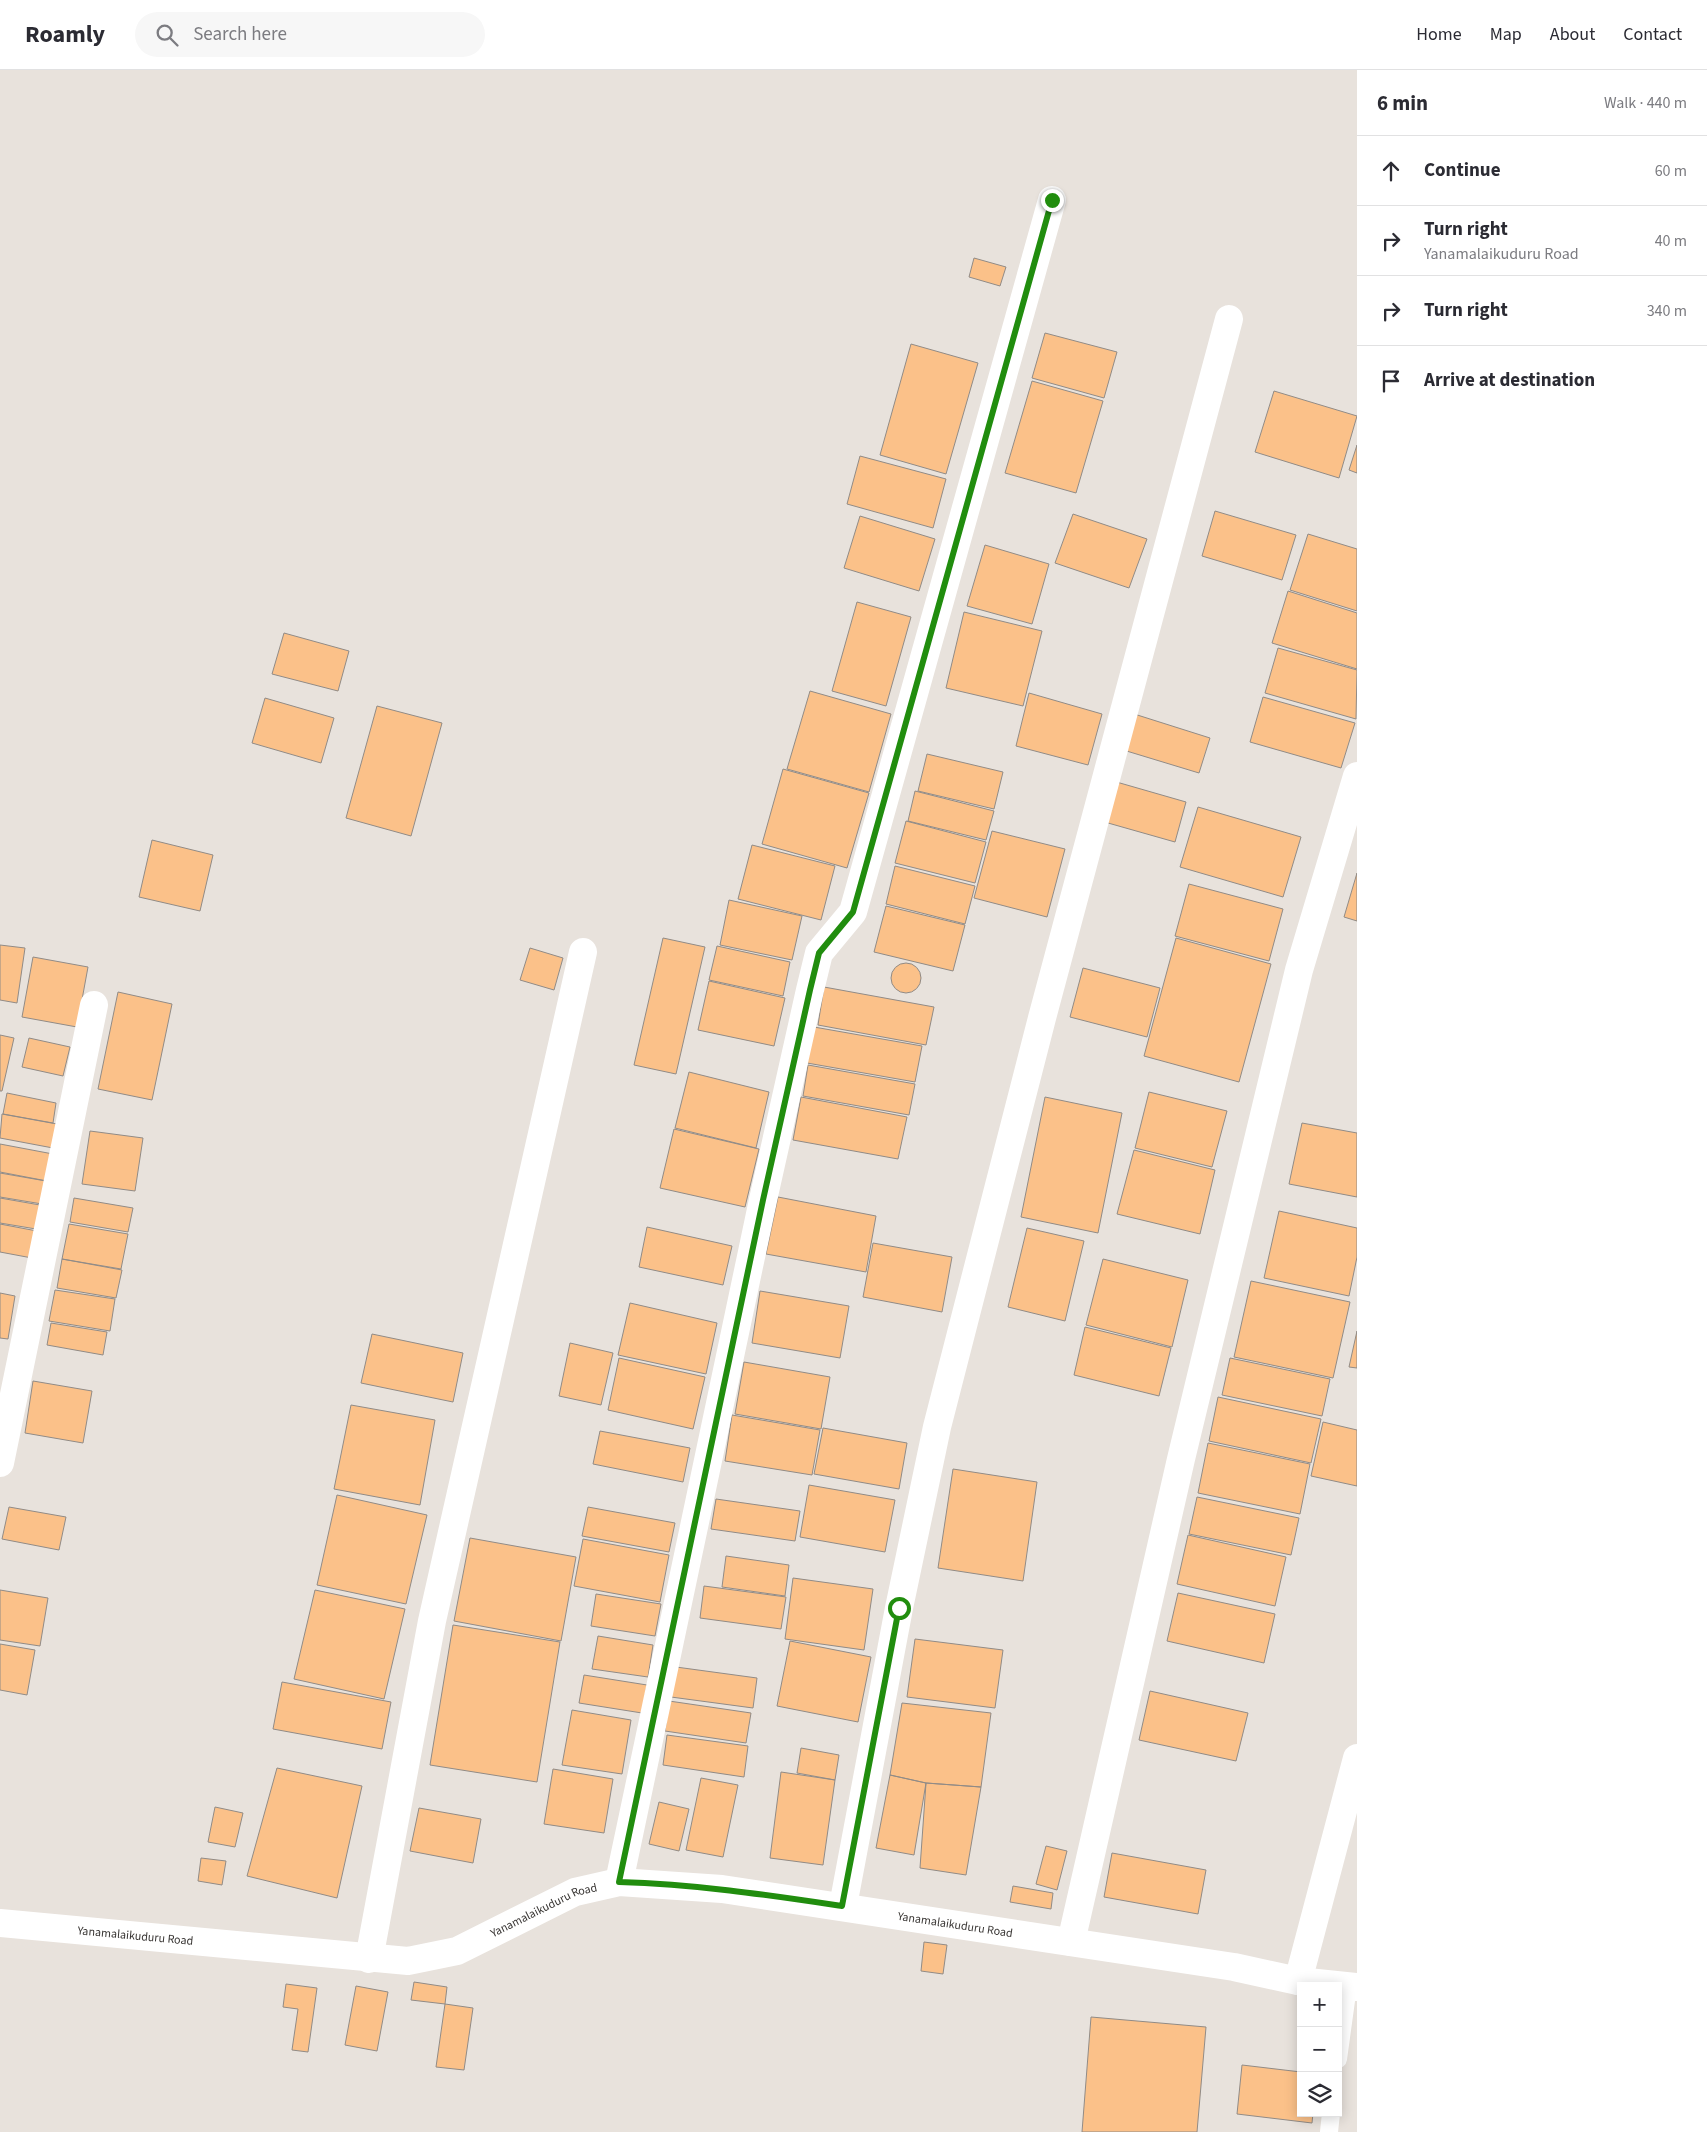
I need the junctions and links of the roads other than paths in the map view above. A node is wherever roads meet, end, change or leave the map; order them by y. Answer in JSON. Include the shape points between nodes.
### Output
{"nodes":[{"id":1,"x":1052,"y":200,"type":"dead end"},
{"id":2,"x":1229,"y":319,"type":"dead end"},
{"id":3,"x":1357,"y":776,"type":"edge"},
{"id":4,"x":583,"y":952,"type":"dead end"},
{"id":5,"x":94,"y":1005,"type":"dead end"},
{"id":6,"x":10,"y":1355,"type":"edge"},
{"id":7,"x":0,"y":1463,"type":"edge"},
{"id":8,"x":1357,"y":1758,"type":"edge"},
{"id":9,"x":619,"y":1882,"type":"junction"},
{"id":10,"x":842,"y":1906,"type":"junction"},
{"id":11,"x":0,"y":1923,"type":"edge"},
{"id":12,"x":1071,"y":1942,"type":"junction"},
{"id":13,"x":369,"y":1959,"type":"junction"},
{"id":14,"x":1298,"y":1981,"type":"junction"},
{"id":15,"x":1352,"y":1987,"type":"edge"},
{"id":16,"x":1342,"y":2038,"type":"edge"},
{"id":17,"x":1330,"y":2117,"type":"edge"},
{"id":18,"x":1328,"y":2132,"type":"edge"}],
"edges":[{"from":1,"to":9,"type":"street","via":[[853,912],[819,953],[763,1200]]},
{"from":2,"to":10,"type":"street","via":[[1044,1008],[939,1418]]},
{"from":3,"to":12,"type":"street","via":[[1297,980],[1183,1450]]},
{"from":4,"to":13,"type":"street","via":[[432,1621]]},
{"from":5,"to":6,"type":"street"},
{"from":6,"to":7,"type":"street"},
{"from":8,"to":14,"type":"street"},
{"from":9,"to":10,"type":"street","name":"Yanamalaikuduru Road","via":[[722,1889]]},
{"from":9,"to":13,"type":"street","name":"Yanamalaikuduru Road","via":[[575,1892],[457,1951],[408,1961]]},
{"from":10,"to":12,"type":"street","name":"Yanamalaikuduru Road"},
{"from":11,"to":13,"type":"street","name":"Yanamalaikuduru Road"},
{"from":12,"to":14,"type":"street","name":"Yanamalaikuduru Road","via":[[1234,1967]]},
{"from":14,"to":15,"type":"street","name":"Yanamalaikuduru Road"},
{"from":15,"to":16,"type":"lane"},
{"from":17,"to":18,"type":"lane"}]}
